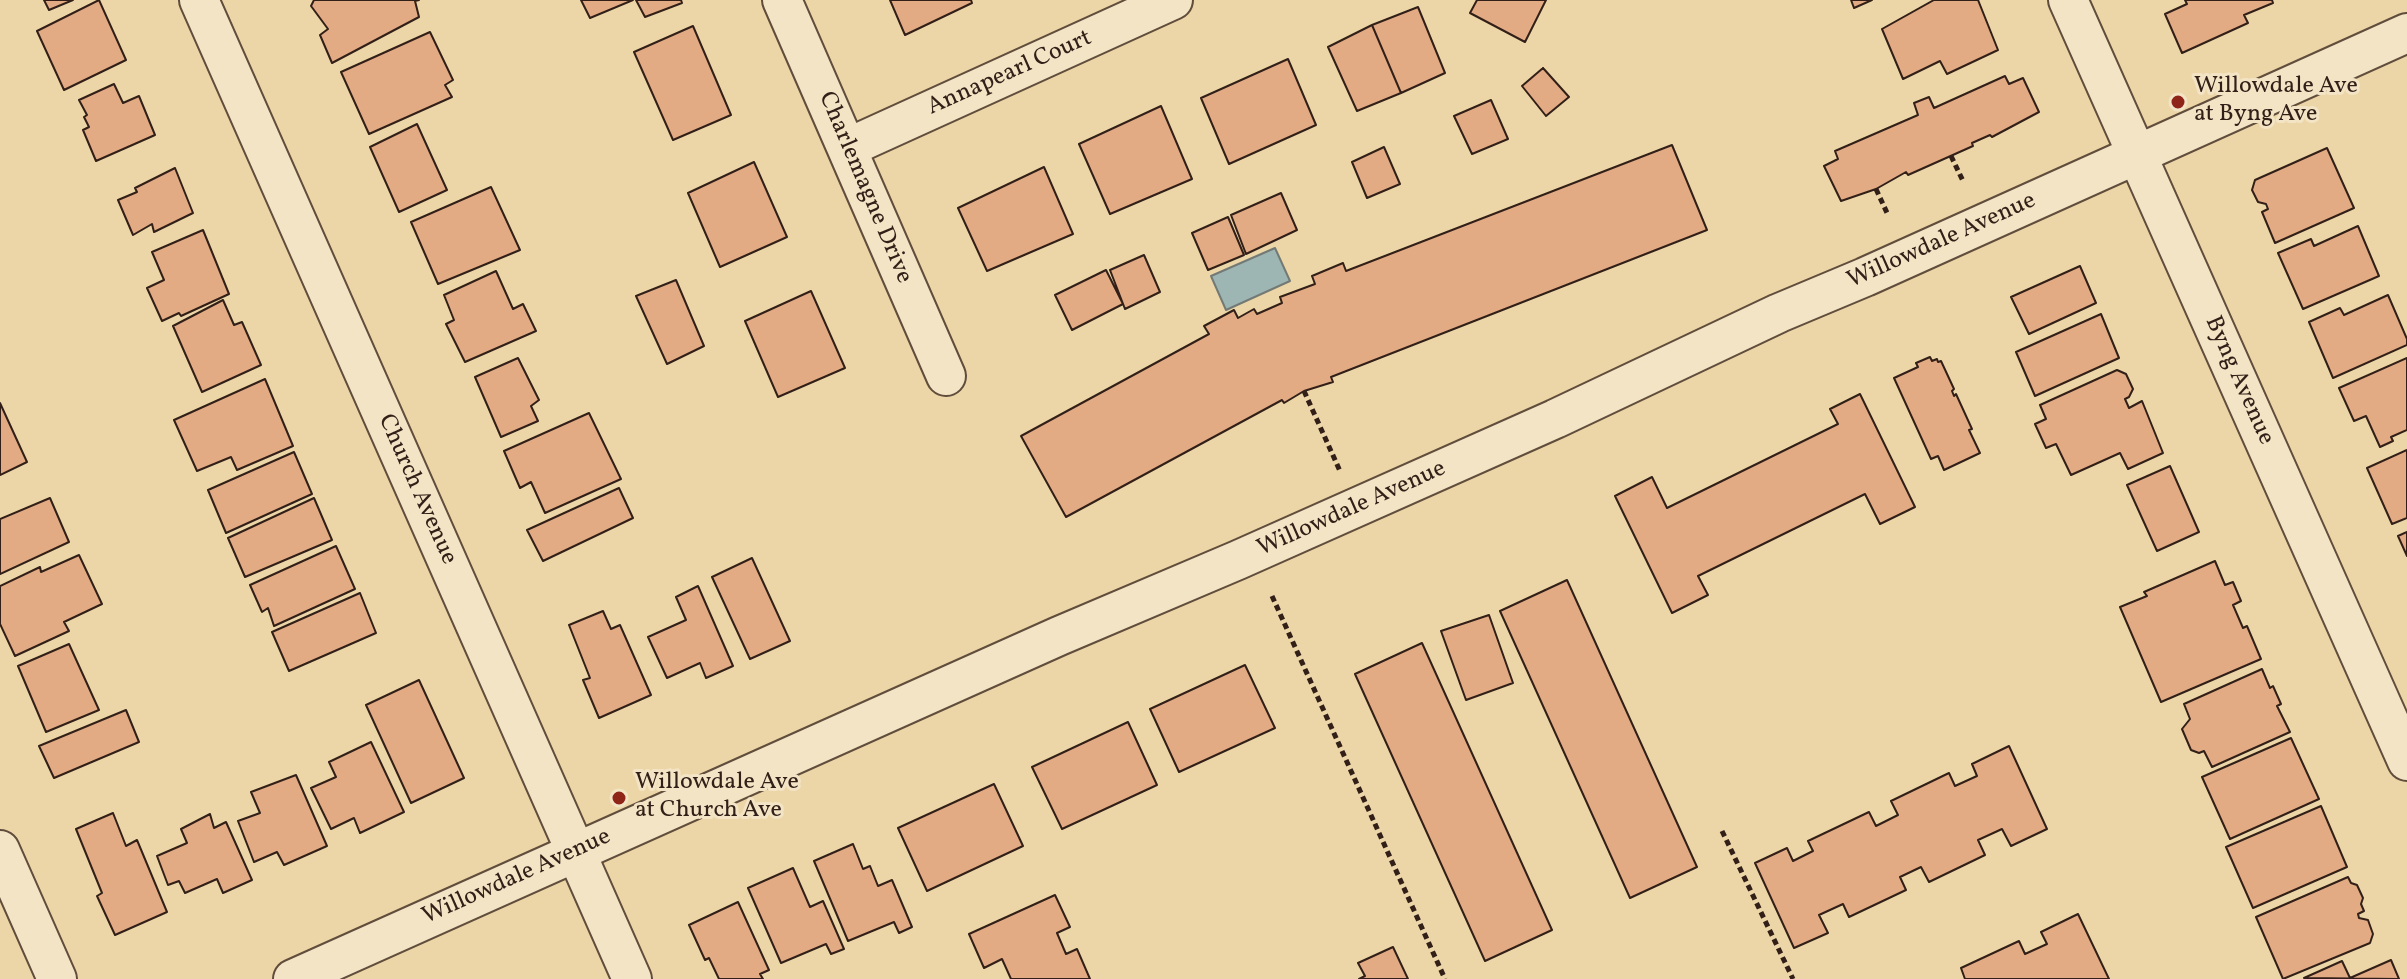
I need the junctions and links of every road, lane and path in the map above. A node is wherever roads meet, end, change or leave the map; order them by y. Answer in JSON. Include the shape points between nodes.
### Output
{"nodes":[{"id":1,"x":199,"y":0,"type":"edge"},
{"id":2,"x":782,"y":0,"type":"edge"},
{"id":3,"x":1173,"y":0,"type":"edge"},
{"id":4,"x":2068,"y":0,"type":"edge"},
{"id":5,"x":2407,"y":33,"type":"edge"},
{"id":6,"x":847,"y":148,"type":"junction"},
{"id":7,"x":2136,"y":154,"type":"junction"},
{"id":8,"x":1951,"y":156,"type":"dead end"},
{"id":9,"x":1963,"y":181,"type":"dead end"},
{"id":10,"x":1876,"y":189,"type":"dead end"},
{"id":11,"x":1888,"y":215,"type":"dead end"},
{"id":12,"x":946,"y":376,"type":"dead end"},
{"id":13,"x":1304,"y":391,"type":"dead end"},
{"id":14,"x":1340,"y":471,"type":"dead end"},
{"id":15,"x":1272,"y":596,"type":"dead end"},
{"id":16,"x":2407,"y":761,"type":"edge"},
{"id":17,"x":1722,"y":831,"type":"dead end"},
{"id":18,"x":0,"y":850,"type":"edge"},
{"id":19,"x":575,"y":852,"type":"junction"},
{"id":20,"x":57,"y":979,"type":"edge"},
{"id":21,"x":293,"y":979,"type":"edge"},
{"id":22,"x":632,"y":979,"type":"edge"},
{"id":23,"x":1445,"y":979,"type":"edge"},
{"id":24,"x":1793,"y":979,"type":"edge"}],
"edges":[{"from":1,"to":19,"type":"street","name":"Church Avenue"},
{"from":2,"to":6,"type":"street","name":"Charlemagne Drive"},
{"from":3,"to":6,"type":"street","name":"Annapearl Court"},
{"from":4,"to":7,"type":"street","name":"Byng Avenue"},
{"from":5,"to":7,"type":"street","name":"Willowdale Avenue"},
{"from":6,"to":12,"type":"street","name":"Charlemagne Drive"},
{"from":7,"to":16,"type":"street","name":"Byng Avenue"},
{"from":7,"to":19,"type":"street","name":"Willowdale Avenue","via":[[1555,419]]},
{"from":8,"to":9,"type":"path"},
{"from":10,"to":11,"type":"path"},
{"from":13,"to":14,"type":"path"},
{"from":15,"to":23,"type":"path"},
{"from":17,"to":24,"type":"path"},
{"from":18,"to":20,"type":"street"},
{"from":19,"to":21,"type":"street","name":"Willowdale Avenue"},
{"from":19,"to":22,"type":"street","name":"Church Avenue"}]}
